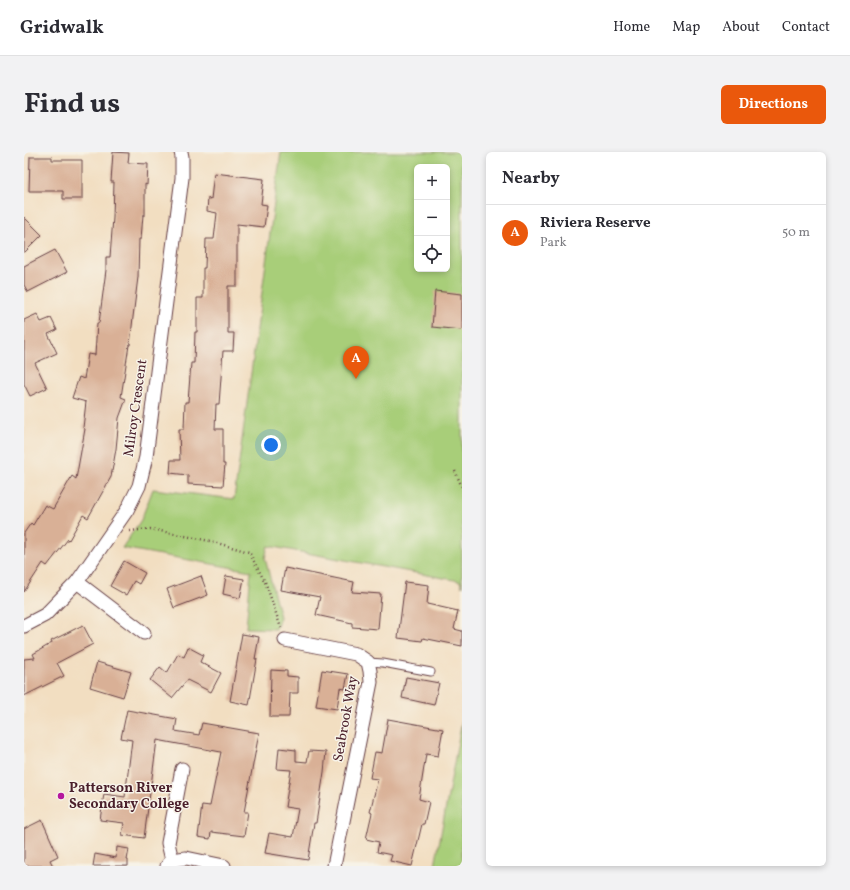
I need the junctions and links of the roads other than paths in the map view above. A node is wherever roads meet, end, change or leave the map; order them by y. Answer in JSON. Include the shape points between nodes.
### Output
{"nodes":[{"id":1,"x":181,"y":152,"type":"edge"},
{"id":2,"x":77,"y":582,"type":"junction"},
{"id":3,"x":24,"y":626,"type":"edge"},
{"id":4,"x":144,"y":634,"type":"dead end"},
{"id":5,"x":285,"y":640,"type":"road end"},
{"id":6,"x":368,"y":662,"type":"junction"},
{"id":7,"x":431,"y":672,"type":"dead end"},
{"id":8,"x":182,"y":769,"type":"dead end"},
{"id":9,"x":169,"y":863,"type":"edge"},
{"id":10,"x":224,"y":866,"type":"edge"},
{"id":11,"x":334,"y":866,"type":"edge"}],
"edges":[{"from":1,"to":2,"type":"street","name":"Milroy Crescent","via":[[182,178],[146,457],[139,486],[127,510]]},
{"from":2,"to":3,"type":"street","name":"Milroy Crescent","via":[[45,615]]},
{"from":2,"to":4,"type":"street"},
{"from":5,"to":6,"type":"street","name":"Seabrook Way","via":[[356,654]]},
{"from":6,"to":7,"type":"lane"},
{"from":6,"to":11,"type":"street","name":"Seabrook Way","via":[[371,682]]},
{"from":8,"to":9,"type":"street","via":[[168,843]]},
{"from":9,"to":10,"type":"street","via":[[186,858]]}]}
